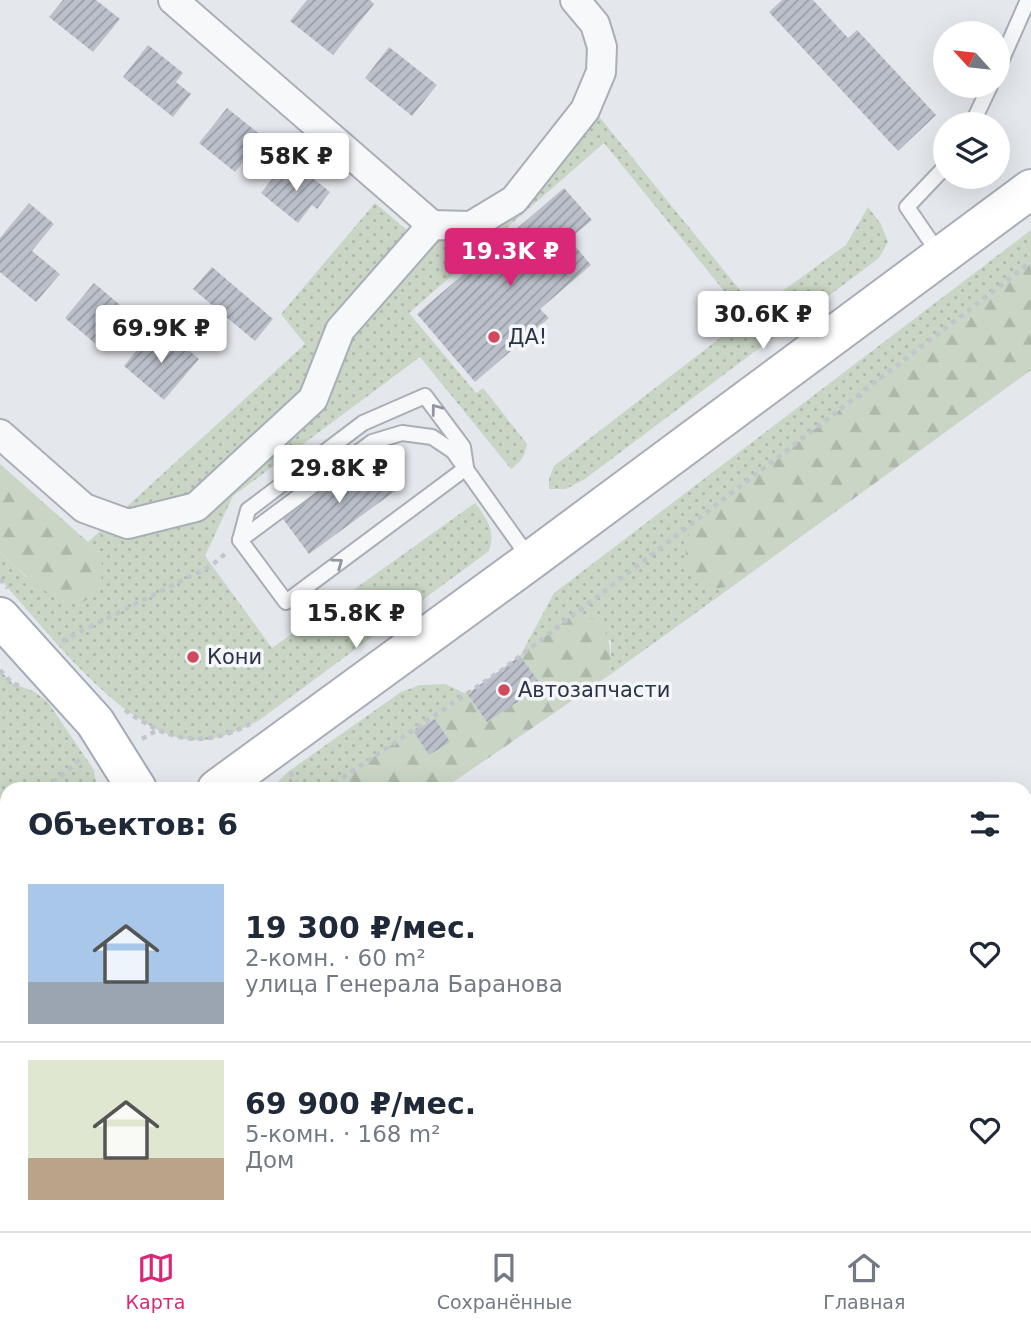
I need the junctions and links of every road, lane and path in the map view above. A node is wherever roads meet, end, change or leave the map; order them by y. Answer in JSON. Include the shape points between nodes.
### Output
{"nodes":[{"id":1,"x":173,"y":0,"type":"edge"},
{"id":2,"x":575,"y":0,"type":"edge"},
{"id":3,"x":1028,"y":0,"type":"edge"},
{"id":4,"x":594,"y":12,"type":"edge"},
{"id":5,"x":1010,"y":41,"type":"edge"},
{"id":6,"x":933,"y":180,"type":"edge"},
{"id":7,"x":1031,"y":189,"type":"edge"},
{"id":8,"x":432,"y":225,"type":"junction"},
{"id":9,"x":940,"y":256,"type":"junction"},
{"id":10,"x":1031,"y":262,"type":"edge"},
{"id":11,"x":0,"y":434,"type":"edge"},
{"id":12,"x":466,"y":468,"type":"junction"},
{"id":13,"x":240,"y":540,"type":"junction"},
{"id":14,"x":531,"y":560,"type":"junction"},
{"id":15,"x":0,"y":579,"type":"edge"},
{"id":16,"x":8,"y":607,"type":"edge"},
{"id":17,"x":66,"y":652,"type":"dead end"},
{"id":18,"x":117,"y":704,"type":"dead end"},
{"id":19,"x":257,"y":720,"type":"dead end"},
{"id":20,"x":84,"y":756,"type":"dead end"},
{"id":21,"x":289,"y":771,"type":"dead end"},
{"id":22,"x":53,"y":782,"type":"edge"},
{"id":23,"x":133,"y":782,"type":"edge"},
{"id":24,"x":227,"y":782,"type":"edge"},
{"id":25,"x":296,"y":782,"type":"edge"},
{"id":26,"x":336,"y":782,"type":"edge"}],
"edges":[{"from":1,"to":8,"type":"street"},
{"from":2,"to":4,"type":"street"},
{"from":3,"to":5,"type":"lane"},
{"from":4,"to":8,"type":"street","via":[[602,47],[601,72],[585,110],[514,200],[471,226]]},
{"from":6,"to":9,"type":"lane","via":[[907,207]]},
{"from":7,"to":9,"type":"main road"},
{"from":8,"to":11,"type":"street","via":[[340,330],[313,399],[196,507],[128,524],[83,508]]},
{"from":9,"to":14,"type":"main road"},
{"from":10,"to":26,"type":"path","via":[[502,670]]},
{"from":12,"to":13,"type":"lane","via":[[432,437],[402,433],[372,442]]},
{"from":13,"to":12,"type":"lane","one_way":true,"via":[[286,602]]},
{"from":12,"to":13,"type":"lane","one_way":true,"via":[[464,447],[425,396],[363,423],[248,510]]},
{"from":12,"to":14,"type":"lane"},
{"from":13,"to":17,"type":"path","via":[[211,566],[58,643]]},
{"from":14,"to":24,"type":"main road"},
{"from":15,"to":16,"type":"path"},
{"from":16,"to":23,"type":"main road","via":[[95,722]]},
{"from":18,"to":19,"type":"path","via":[[157,730],[189,740],[231,734]]},
{"from":20,"to":22,"type":"path"},
{"from":21,"to":25,"type":"path"}]}
